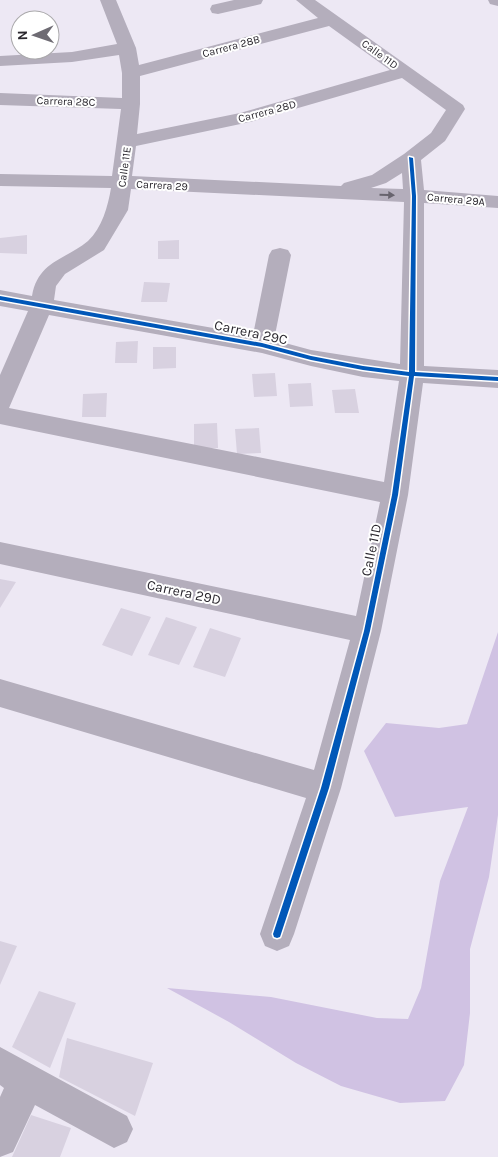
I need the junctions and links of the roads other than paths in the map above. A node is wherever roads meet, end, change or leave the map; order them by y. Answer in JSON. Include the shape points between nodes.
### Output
{"nodes":[{"id":1,"x":108,"y":0,"type":"edge"},
{"id":2,"x":255,"y":0,"type":"edge"},
{"id":3,"x":304,"y":0,"type":"edge"},
{"id":4,"x":218,"y":9,"type":"dead end"},
{"id":5,"x":331,"y":20,"type":"junction"},
{"id":6,"x":127,"y":48,"type":"junction"},
{"id":7,"x":0,"y":61,"type":"edge"},
{"id":8,"x":404,"y":72,"type":"junction"},
{"id":9,"x":130,"y":73,"type":"junction"},
{"id":10,"x":0,"y":99,"type":"edge"},
{"id":11,"x":132,"y":104,"type":"junction"},
{"id":12,"x":456,"y":109,"type":"joint"},
{"id":13,"x":127,"y":142,"type":"junction"},
{"id":14,"x":411,"y":158,"type":"junction"},
{"id":15,"x":0,"y":180,"type":"edge"},
{"id":16,"x":122,"y":182,"type":"junction"},
{"id":17,"x":325,"y":192,"type":"junction"},
{"id":18,"x":414,"y":196,"type":"junction"},
{"id":19,"x":498,"y":202,"type":"edge"},
{"id":20,"x":280,"y":256,"type":"dead end"},
{"id":21,"x":0,"y":298,"type":"edge"},
{"id":22,"x":42,"y":306,"type":"junction"},
{"id":23,"x":262,"y":345,"type":"junction"},
{"id":24,"x":412,"y":374,"type":"junction"},
{"id":25,"x":498,"y":379,"type":"edge"},
{"id":26,"x":0,"y":402,"type":"edge"},
{"id":27,"x":0,"y":415,"type":"edge"},
{"id":28,"x":395,"y":495,"type":"junction"},
{"id":29,"x":0,"y":553,"type":"edge"},
{"id":30,"x":367,"y":631,"type":"junction"},
{"id":31,"x":0,"y":693,"type":"edge"},
{"id":32,"x":325,"y":788,"type":"junction"},
{"id":33,"x":277,"y":934,"type":"dead end"},
{"id":34,"x":14,"y":1073,"type":"edge"},
{"id":35,"x":114,"y":1128,"type":"dead end"},
{"id":36,"x":0,"y":1139,"type":"edge"}],
"edges":[{"from":1,"to":6,"type":"street","name":"Calle 11E"},
{"from":2,"to":4,"type":"street"},
{"from":3,"to":5,"type":"street","name":"Calle 11D"},
{"from":5,"to":8,"type":"street","name":"Calle 11D"},
{"from":5,"to":9,"type":"street","name":"Carrera 28B"},
{"from":6,"to":7,"type":"street","via":[[72,58]]},
{"from":6,"to":9,"type":"street","name":"Calle 11E"},
{"from":8,"to":12,"type":"street","name":"Calle 11D"},
{"from":8,"to":13,"type":"street","name":"Carrera 28D","via":[[243,118]]},
{"from":9,"to":11,"type":"street","name":"Calle 11E"},
{"from":10,"to":11,"type":"street","name":"Carrera 28C"},
{"from":11,"to":13,"type":"street","name":"Calle 11E"},
{"from":12,"to":14,"type":"street","name":"Carrera 29","via":[[438,137]]},
{"from":13,"to":16,"type":"street","name":"Calle 11E"},
{"from":14,"to":17,"type":"street","name":"Carrera 29","via":[[379,179]]},
{"from":14,"to":18,"type":"street","name":"Calle 11D"},
{"from":15,"to":16,"type":"street","name":"Carrera 29"},
{"from":16,"to":17,"type":"street","name":"Carrera 29"},
{"from":16,"to":22,"type":"street","name":"Calle 11E","via":[[118,210],[96,245],[57,269],[45,285]]},
{"from":17,"to":18,"type":"street","name":"Carrera 29","one_way":true},
{"from":18,"to":19,"type":"street","name":"Carrera 29A"},
{"from":18,"to":24,"type":"street","name":"Calle 11D"},
{"from":20,"to":23,"type":"street"},
{"from":21,"to":22,"type":"street","name":"Carrera 29C"},
{"from":22,"to":23,"type":"street","name":"Carrera 29C"},
{"from":22,"to":26,"type":"street","name":"Calle 11E"},
{"from":23,"to":24,"type":"street","name":"Carrera 29C","via":[[311,358]]},
{"from":24,"to":25,"type":"street","name":"Carrera 29C"},
{"from":24,"to":28,"type":"street","name":"Calle 11D"},
{"from":27,"to":28,"type":"street"},
{"from":28,"to":30,"type":"street","name":"Calle 11D"},
{"from":29,"to":30,"type":"street","name":"Carrera 29D"},
{"from":30,"to":32,"type":"street","name":"Calle 11D"},
{"from":31,"to":32,"type":"street"},
{"from":32,"to":33,"type":"street","name":"Calle 11D"},
{"from":34,"to":35,"type":"street"},
{"from":34,"to":36,"type":"street"}]}
